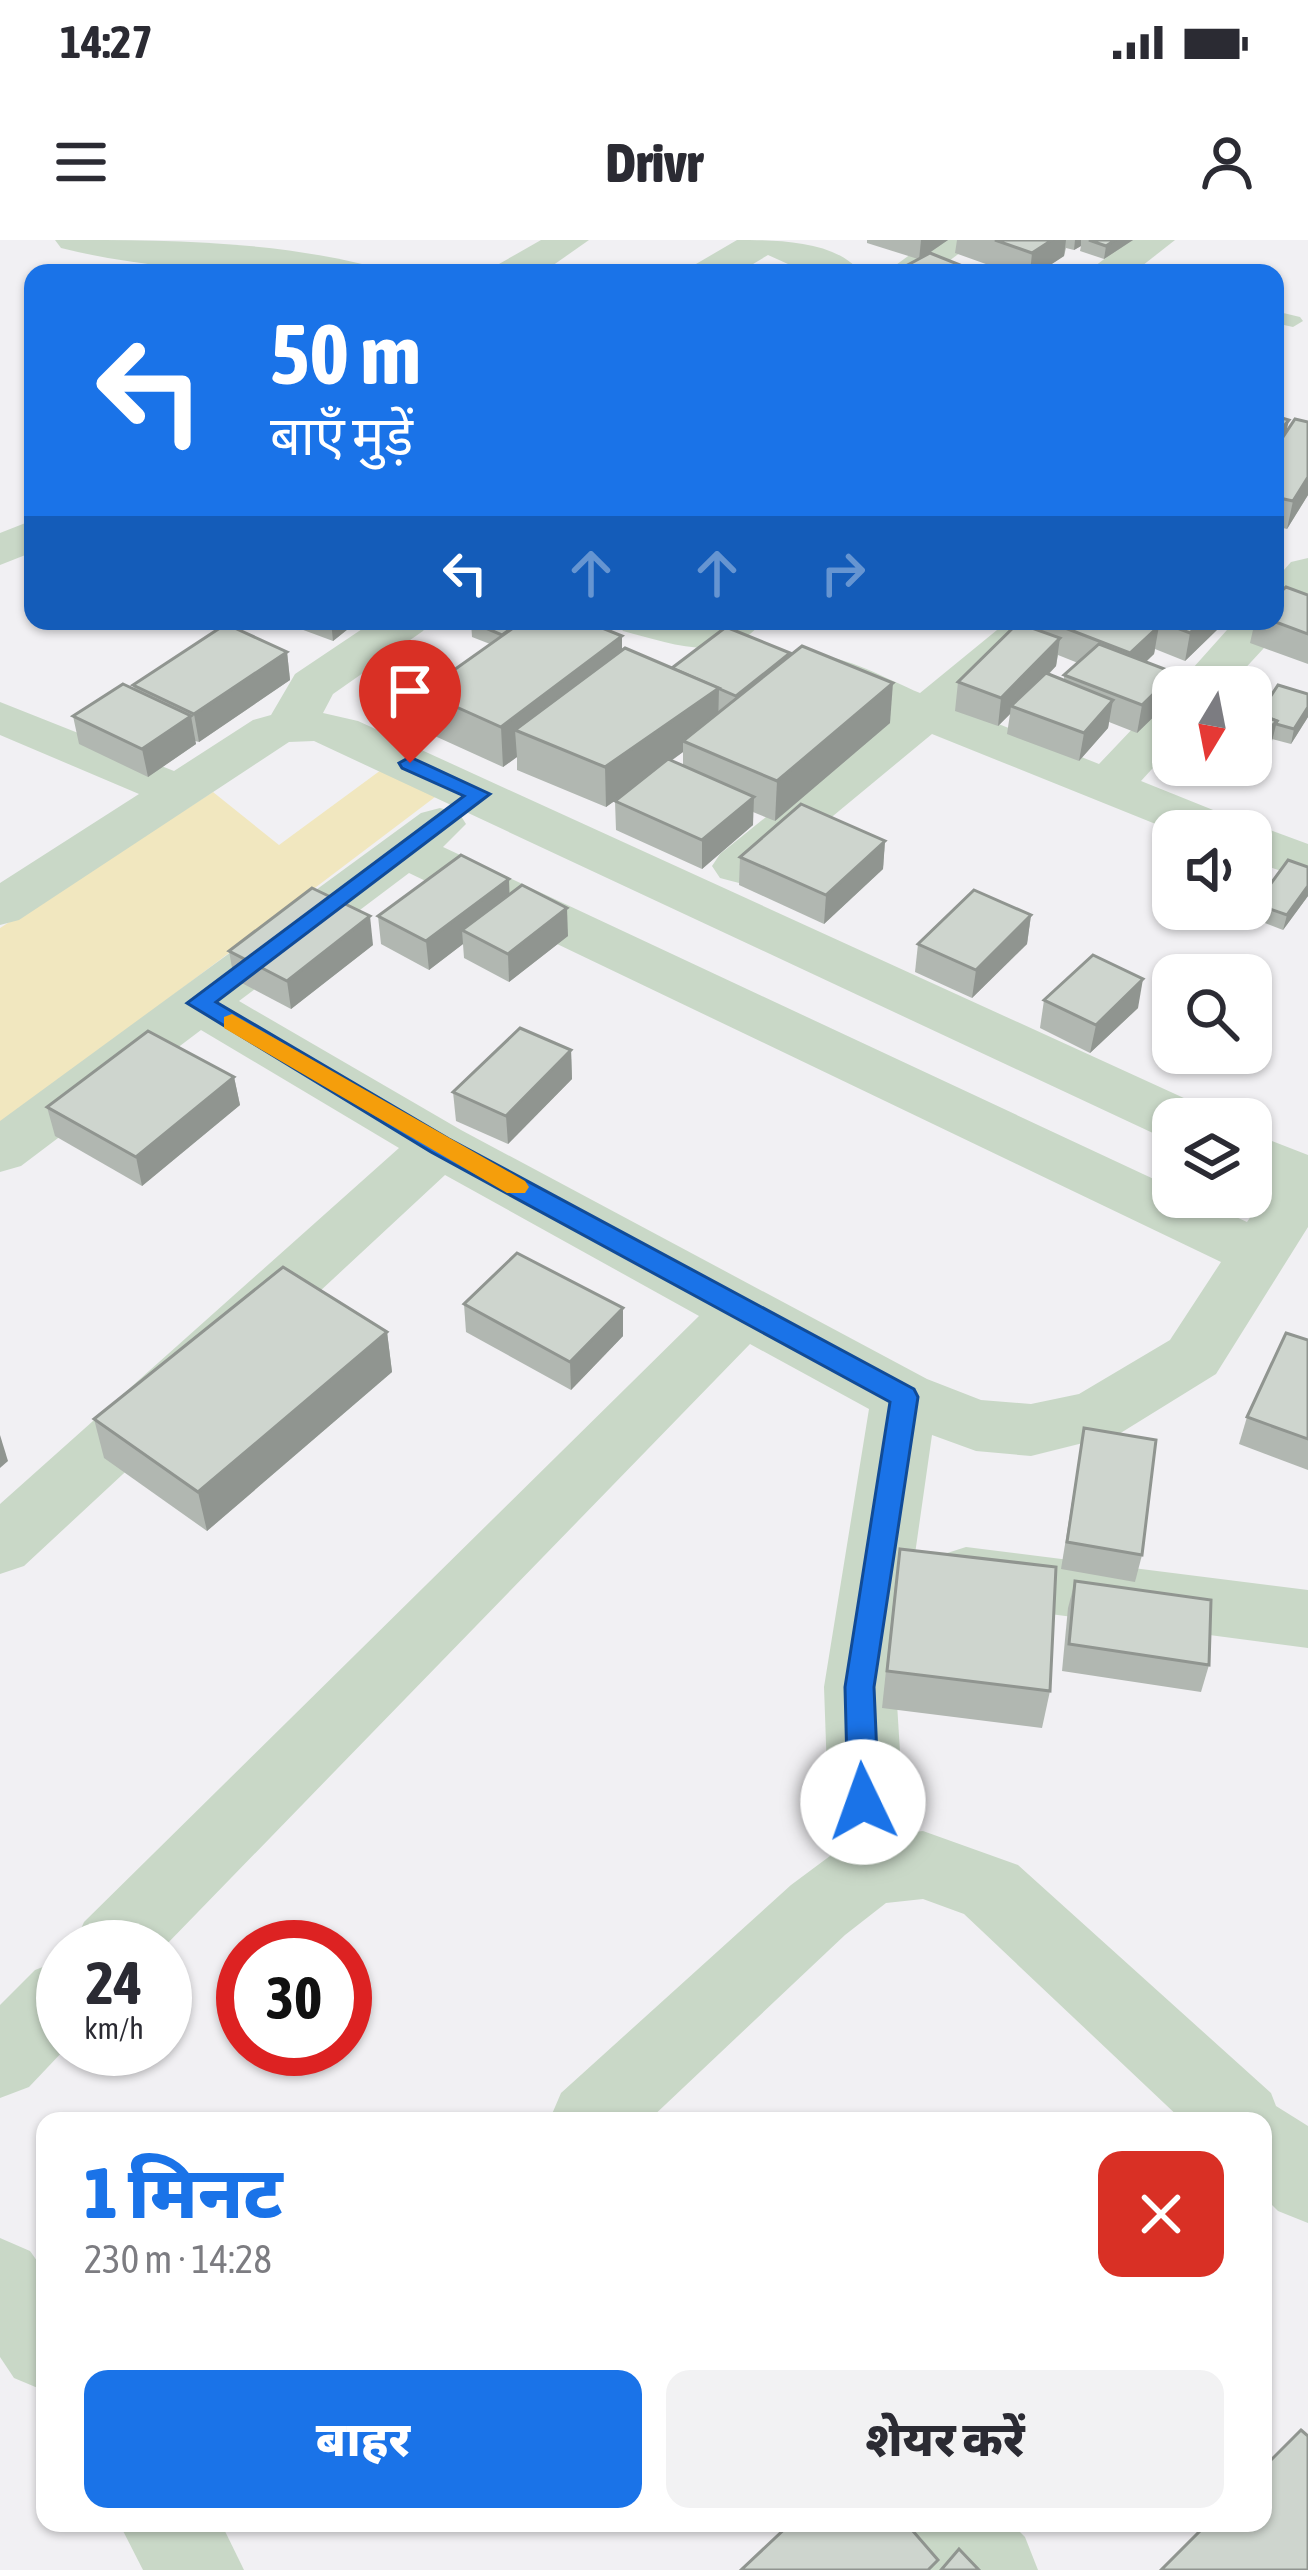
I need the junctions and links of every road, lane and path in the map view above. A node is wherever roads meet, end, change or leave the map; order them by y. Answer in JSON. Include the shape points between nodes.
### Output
{"nodes":[{"id":1,"x":75,"y":240,"type":"edge"},
{"id":2,"x":569,"y":240,"type":"edge"},
{"id":3,"x":766,"y":240,"type":"edge"},
{"id":4,"x":957,"y":240,"type":"edge"},
{"id":5,"x":1155,"y":240,"type":"edge"},
{"id":6,"x":298,"y":264,"type":"edge"},
{"id":7,"x":528,"y":264,"type":"edge"},
{"id":8,"x":725,"y":264,"type":"edge"},
{"id":9,"x":821,"y":264,"type":"edge"},
{"id":10,"x":919,"y":264,"type":"edge"},
{"id":11,"x":1120,"y":264,"type":"edge"},
{"id":12,"x":1302,"y":550,"type":"edge"},
{"id":13,"x":1284,"y":589,"type":"edge"},
{"id":14,"x":393,"y":630,"type":"edge"},
{"id":15,"x":731,"y":630,"type":"edge"},
{"id":16,"x":1027,"y":630,"type":"edge"},
{"id":17,"x":1254,"y":630,"type":"edge"},
{"id":18,"x":1220,"y":666,"type":"edge"},
{"id":19,"x":818,"y":669,"type":"junction"},
{"id":20,"x":775,"y":696,"type":"edge"},
{"id":21,"x":923,"y":715,"type":"junction"},
{"id":22,"x":0,"y":718,"type":"edge"},
{"id":23,"x":291,"y":724,"type":"junction"},
{"id":24,"x":1152,"y":739,"type":"edge"},
{"id":25,"x":1107,"y":787,"type":"junction"},
{"id":26,"x":179,"y":792,"type":"junction"},
{"id":27,"x":479,"y":794,"type":"junction"},
{"id":28,"x":1166,"y":810,"type":"edge"},
{"id":29,"x":1272,"y":849,"type":"edge"},
{"id":30,"x":405,"y":850,"type":"junction"},
{"id":31,"x":1308,"y":862,"type":"edge"},
{"id":32,"x":701,"y":897,"type":"junction"},
{"id":33,"x":0,"y":908,"type":"edge"},
{"id":34,"x":199,"y":1003,"type":"junction"},
{"id":35,"x":1152,"y":1108,"type":"edge"},
{"id":36,"x":440,"y":1145,"type":"junction"},
{"id":37,"x":0,"y":1151,"type":"edge"},
{"id":38,"x":1272,"y":1164,"type":"edge"},
{"id":39,"x":1308,"y":1180,"type":"edge"},
{"id":40,"x":1259,"y":1254,"type":"junction"},
{"id":41,"x":743,"y":1311,"type":"junction"},
{"id":42,"x":904,"y":1397,"type":"junction"},
{"id":43,"x":0,"y":1546,"type":"edge"},
{"id":44,"x":877,"y":1563,"type":"junction"},
{"id":45,"x":1308,"y":1619,"type":"edge"},
{"id":46,"x":868,"y":1871,"type":"junction"},
{"id":47,"x":139,"y":1920,"type":"edge"},
{"id":48,"x":36,"y":2023,"type":"edge"},
{"id":49,"x":0,"y":2060,"type":"edge"},
{"id":50,"x":600,"y":2112,"type":"edge"},
{"id":51,"x":1232,"y":2112,"type":"edge"},
{"id":52,"x":1272,"y":2148,"type":"edge"},
{"id":53,"x":1308,"y":2182,"type":"edge"},
{"id":54,"x":0,"y":2281,"type":"edge"},
{"id":55,"x":36,"y":2334,"type":"edge"},
{"id":56,"x":956,"y":2532,"type":"edge"},
{"id":57,"x":992,"y":2570,"type":"edge"}],
"edges":[{"from":1,"to":6,"type":"street"},
{"from":2,"to":7,"type":"street"},
{"from":3,"to":8,"type":"street"},
{"from":3,"to":9,"type":"street"},
{"from":4,"to":10,"type":"street"},
{"from":5,"to":11,"type":"street"},
{"from":12,"to":13,"type":"street"},
{"from":14,"to":23,"type":"street","via":[[313,685]]},
{"from":15,"to":19,"type":"street"},
{"from":16,"to":21,"type":"street"},
{"from":17,"to":18,"type":"street"},
{"from":19,"to":20,"type":"street"},
{"from":19,"to":21,"type":"street"},
{"from":21,"to":25,"type":"street"},
{"from":21,"to":32,"type":"street"},
{"from":22,"to":26,"type":"street"},
{"from":23,"to":26,"type":"street"},
{"from":23,"to":27,"type":"street","via":[[340,732]]},
{"from":24,"to":25,"type":"street"},
{"from":25,"to":28,"type":"street"},
{"from":26,"to":33,"type":"street"},
{"from":27,"to":30,"type":"street"},
{"from":27,"to":32,"type":"street","via":[[594,824]]},
{"from":29,"to":31,"type":"street"},
{"from":30,"to":34,"type":"street"},
{"from":30,"to":40,"type":"street"},
{"from":32,"to":35,"type":"street"},
{"from":34,"to":36,"type":"street"},
{"from":34,"to":37,"type":"street"},
{"from":36,"to":41,"type":"street"},
{"from":36,"to":43,"type":"street"},
{"from":38,"to":39,"type":"street"},
{"from":39,"to":40,"type":"street"},
{"from":40,"to":42,"type":"street","via":[[1192,1357],[1096,1416],[1031,1430],[976,1424]]},
{"from":41,"to":42,"type":"street"},
{"from":41,"to":47,"type":"street"},
{"from":42,"to":44,"type":"street"},
{"from":44,"to":45,"type":"street"},
{"from":44,"to":46,"type":"street","via":[[860,1687]]},
{"from":46,"to":50,"type":"street"},
{"from":46,"to":51,"type":"street","via":[[923,1865],[991,1889]]},
{"from":48,"to":49,"type":"street"},
{"from":52,"to":53,"type":"street"},
{"from":54,"to":55,"type":"street"},
{"from":56,"to":57,"type":"street"}]}
